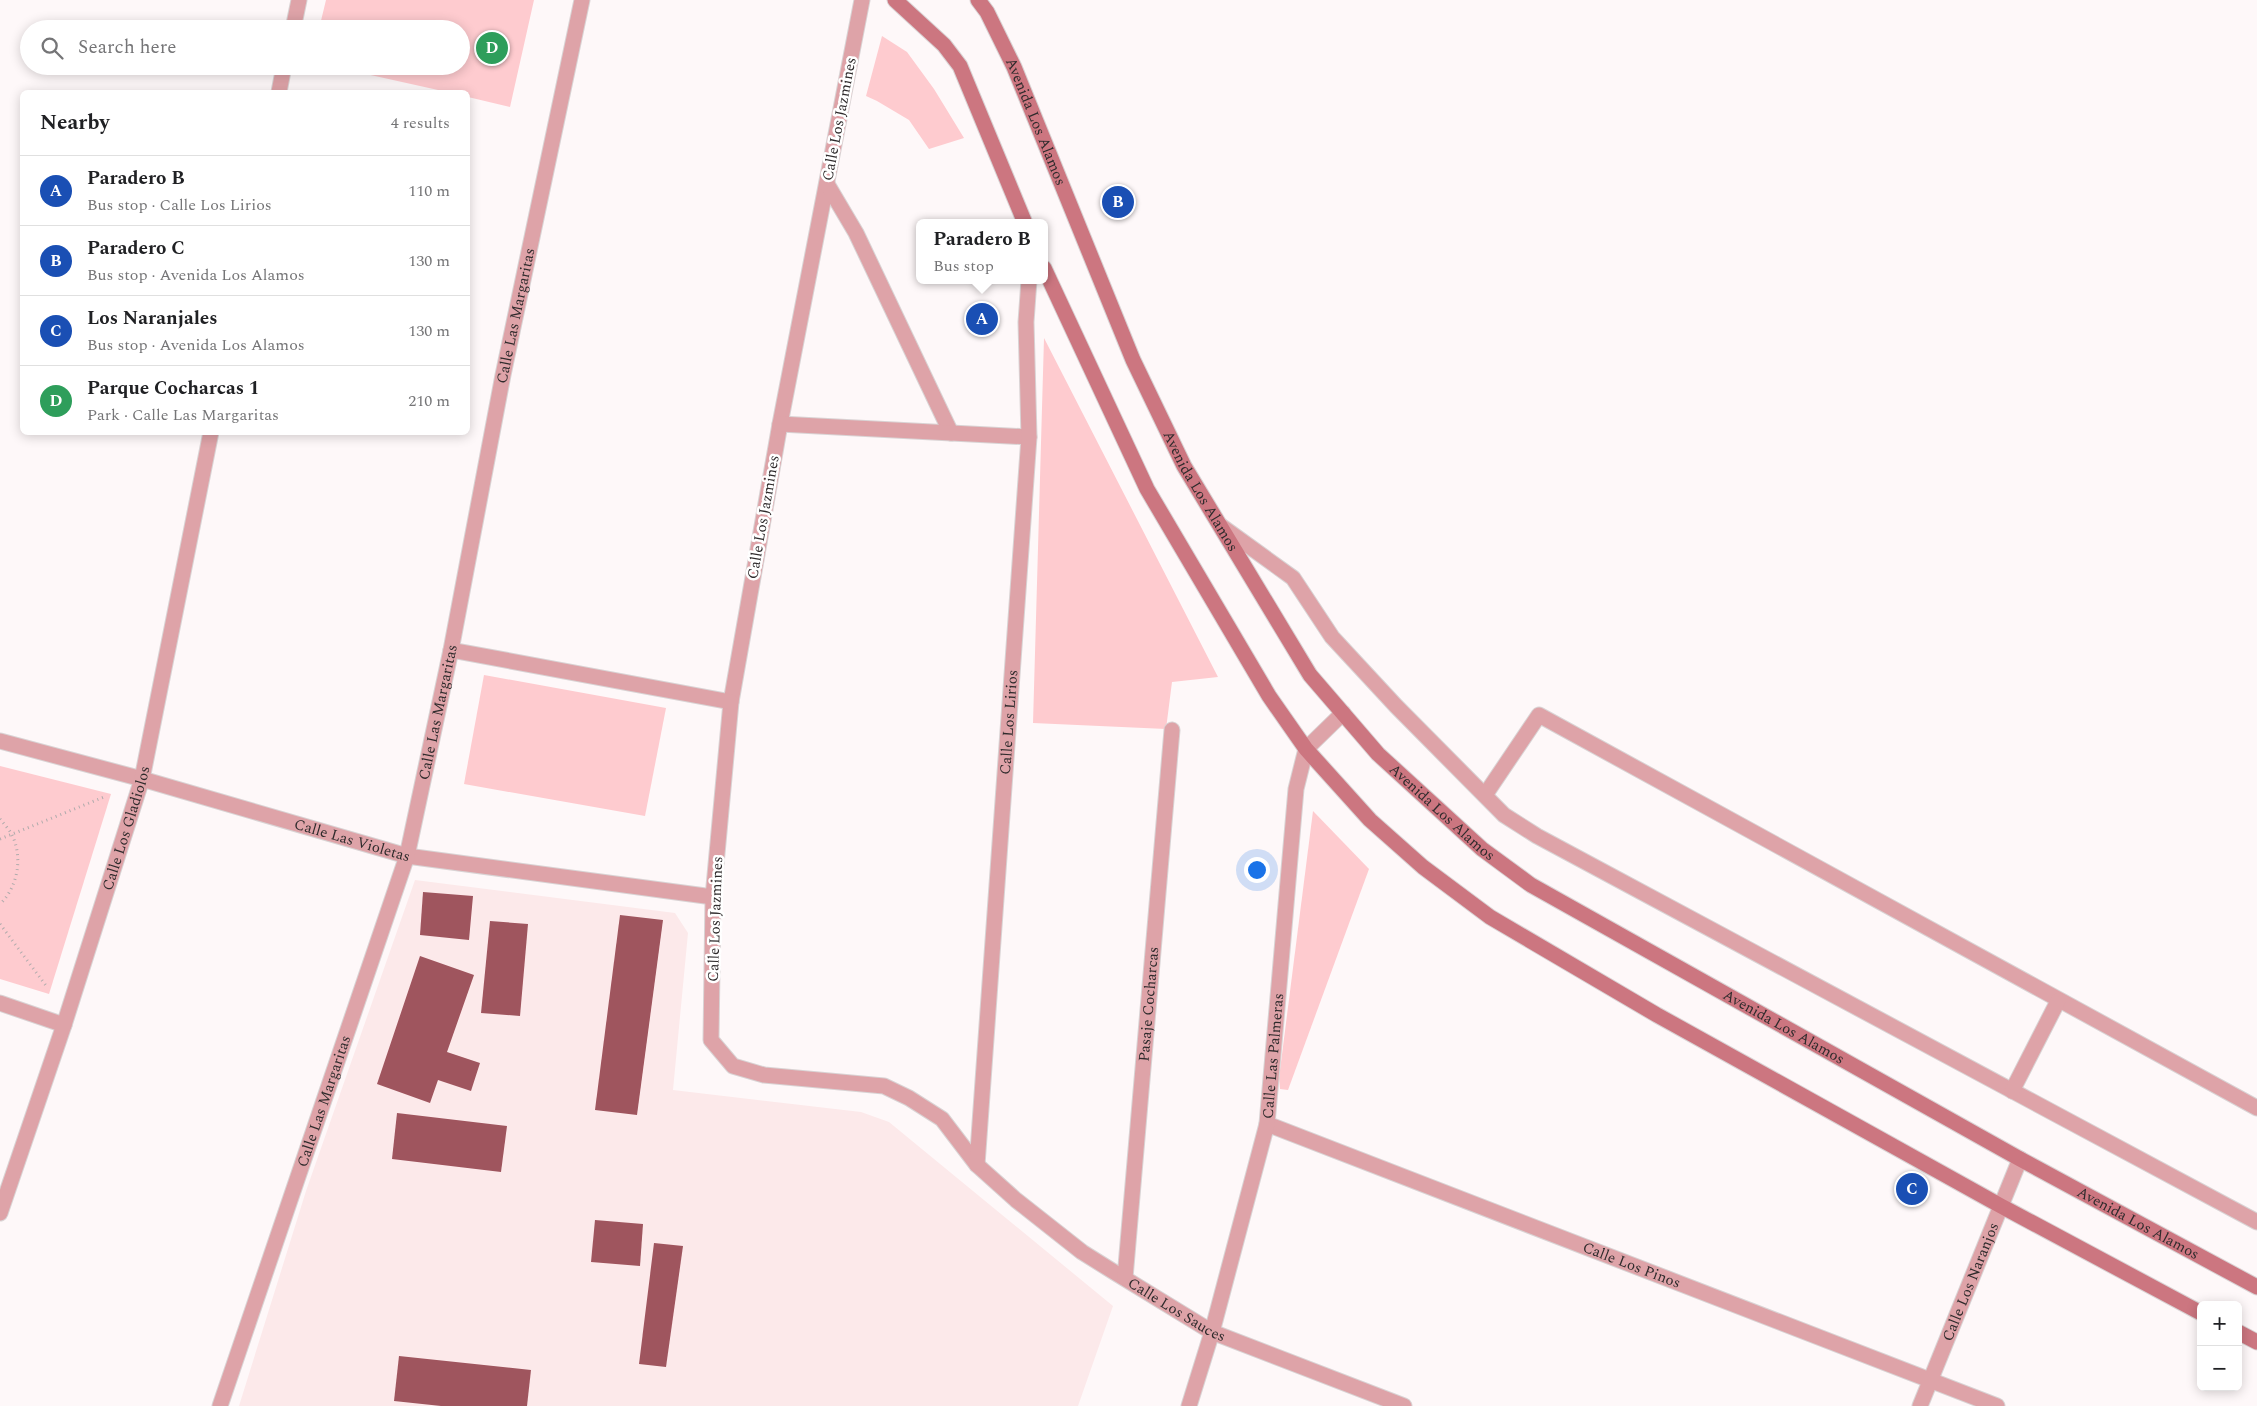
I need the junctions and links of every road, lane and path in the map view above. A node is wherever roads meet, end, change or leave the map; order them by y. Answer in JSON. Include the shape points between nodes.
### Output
{"nodes":[{"id":1,"x":299,"y":0,"type":"edge"},
{"id":2,"x":582,"y":0,"type":"edge"},
{"id":3,"x":862,"y":0,"type":"edge"},
{"id":4,"x":895,"y":0,"type":"edge"},
{"id":5,"x":978,"y":0,"type":"edge"},
{"id":6,"x":295,"y":20,"type":"edge"},
{"id":7,"x":282,"y":75,"type":"edge"},
{"id":8,"x":279,"y":90,"type":"edge"},
{"id":9,"x":827,"y":184,"type":"junction"},
{"id":10,"x":1023,"y":219,"type":"edge"},
{"id":11,"x":1048,"y":277,"type":"edge"},
{"id":12,"x":1029,"y":284,"type":"edge"},
{"id":13,"x":780,"y":424,"type":"junction"},
{"id":14,"x":952,"y":432,"type":"junction"},
{"id":15,"x":210,"y":435,"type":"edge"},
{"id":16,"x":1029,"y":437,"type":"junction"},
{"id":17,"x":1221,"y":526,"type":"junction"},
{"id":18,"x":451,"y":650,"type":"junction"},
{"id":19,"x":731,"y":702,"type":"junction"},
{"id":20,"x":1343,"y":713,"type":"junction"},
{"id":21,"x":1172,"y":730,"type":"dead end"},
{"id":22,"x":0,"y":741,"type":"edge"},
{"id":23,"x":1306,"y":749,"type":"junction"},
{"id":24,"x":142,"y":779,"type":"junction"},
{"id":25,"x":1485,"y":795,"type":"junction"},
{"id":26,"x":105,"y":796,"type":"dead end"},
{"id":27,"x":0,"y":819,"type":"edge"},
{"id":28,"x":12,"y":835,"type":"junction"},
{"id":29,"x":0,"y":839,"type":"edge"},
{"id":30,"x":407,"y":856,"type":"junction"},
{"id":31,"x":714,"y":897,"type":"junction"},
{"id":32,"x":0,"y":904,"type":"edge"},
{"id":33,"x":0,"y":924,"type":"edge"},
{"id":34,"x":47,"y":987,"type":"dead end"},
{"id":35,"x":2058,"y":1000,"type":"junction"},
{"id":36,"x":0,"y":1003,"type":"edge"},
{"id":37,"x":64,"y":1025,"type":"junction"},
{"id":38,"x":711,"y":1040,"type":"joint"},
{"id":39,"x":2012,"y":1091,"type":"junction"},
{"id":40,"x":2257,"y":1108,"type":"edge"},
{"id":41,"x":1266,"y":1124,"type":"junction"},
{"id":42,"x":2020,"y":1159,"type":"junction"},
{"id":43,"x":978,"y":1165,"type":"junction"},
{"id":44,"x":2001,"y":1206,"type":"junction"},
{"id":45,"x":0,"y":1213,"type":"edge"},
{"id":46,"x":2257,"y":1222,"type":"edge"},
{"id":47,"x":1124,"y":1278,"type":"junction"},
{"id":48,"x":2257,"y":1287,"type":"edge"},
{"id":49,"x":2197,"y":1310,"type":"edge"},
{"id":50,"x":1212,"y":1332,"type":"junction"},
{"id":51,"x":2242,"y":1334,"type":"edge"},
{"id":52,"x":2257,"y":1342,"type":"edge"},
{"id":53,"x":1930,"y":1381,"type":"junction"},
{"id":54,"x":220,"y":1406,"type":"edge"},
{"id":55,"x":1189,"y":1406,"type":"edge"},
{"id":56,"x":1404,"y":1406,"type":"edge"},
{"id":57,"x":1920,"y":1406,"type":"edge"},
{"id":58,"x":1997,"y":1406,"type":"edge"}],
"edges":[{"from":1,"to":6,"type":"street"},
{"from":2,"to":18,"type":"street","name":"Calle Las Margaritas","via":[[503,375]]},
{"from":3,"to":9,"type":"street","name":"Calle Los Jazmines"},
{"from":4,"to":10,"type":"main road","via":[[938,38],[960,66]]},
{"from":5,"to":17,"type":"main road","name":"Avenida Los Alamos","via":[[1014,67],[1132,360],[1184,466]]},
{"from":7,"to":8,"type":"street"},
{"from":9,"to":13,"type":"street","name":"Calle Los Jazmines"},
{"from":9,"to":14,"type":"street","via":[[856,233]]},
{"from":11,"to":23,"type":"main road","via":[[1147,489],[1270,696]]},
{"from":12,"to":16,"type":"street","name":"Calle Los Lirios","via":[[1026,322]]},
{"from":13,"to":14,"type":"street"},
{"from":13,"to":19,"type":"street","name":"Calle Los Jazmines"},
{"from":14,"to":16,"type":"street"},
{"from":15,"to":24,"type":"street","name":"Calle Los Gladiolos"},
{"from":16,"to":43,"type":"street","name":"Calle Los Lirios"},
{"from":17,"to":20,"type":"main road","name":"Avenida Los Alamos","via":[[1310,675]]},
{"from":17,"to":25,"type":"street","via":[[1293,578],[1332,637]]},
{"from":18,"to":19,"type":"street"},
{"from":18,"to":30,"type":"street","name":"Calle Las Margaritas"},
{"from":19,"to":31,"type":"street","name":"Calle Los Jazmines"},
{"from":20,"to":23,"type":"street"},
{"from":20,"to":42,"type":"main road","name":"Avenida Los Alamos","via":[[1392,767],[1482,849],[1530,885]]},
{"from":21,"to":47,"type":"street","name":"Pasaje Cocharcas"},
{"from":22,"to":24,"type":"street","name":"Calle Las Violetas"},
{"from":23,"to":41,"type":"street","name":"Calle Las Palmeras","via":[[1296,789]]},
{"from":23,"to":44,"type":"main road","via":[[1370,820],[1424,867],[1490,917],[1657,1015]]},
{"from":24,"to":30,"type":"street","name":"Calle Las Violetas"},
{"from":24,"to":37,"type":"street","name":"Calle Los Gladiolos"},
{"from":25,"to":35,"type":"street","via":[[1539,715]]},
{"from":25,"to":39,"type":"street","via":[[1504,815],[1537,836]]},
{"from":26,"to":28,"type":"path"},
{"from":27,"to":28,"type":"path"},
{"from":28,"to":29,"type":"path"},
{"from":28,"to":32,"type":"path","via":[[18,851],[18,869],[13,886]]},
{"from":30,"to":31,"type":"street","name":"Calle Las Violetas"},
{"from":30,"to":54,"type":"street","name":"Calle Las Margaritas"},
{"from":31,"to":38,"type":"street","name":"Calle Los Jazmines"},
{"from":33,"to":34,"type":"path"},
{"from":35,"to":39,"type":"street"},
{"from":35,"to":40,"type":"street"},
{"from":36,"to":37,"type":"street"},
{"from":37,"to":45,"type":"street","name":"Calle Los Gladiolos"},
{"from":38,"to":43,"type":"street","name":"Calle Los Sauces","via":[[733,1066],[764,1075],[884,1086],[910,1098],[942,1119]]},
{"from":39,"to":46,"type":"street"},
{"from":41,"to":50,"type":"street","name":"Calle Las Palmeras"},
{"from":41,"to":53,"type":"street","name":"Calle Los Pinos"},
{"from":42,"to":44,"type":"street","name":"Calle Los Naranjos"},
{"from":42,"to":48,"type":"main road","name":"Avenida Los Alamos"},
{"from":43,"to":47,"type":"street","name":"Calle Los Sauces","via":[[1082,1252]]},
{"from":44,"to":49,"type":"main road"},
{"from":44,"to":53,"type":"street","name":"Calle Los Naranjos"},
{"from":47,"to":50,"type":"street","name":"Calle Los Sauces"},
{"from":50,"to":55,"type":"street","name":"Calle Las Palmeras"},
{"from":50,"to":56,"type":"street","name":"Calle Los Sauces"},
{"from":51,"to":52,"type":"main road"},
{"from":53,"to":57,"type":"street","name":"Calle Los Naranjos"},
{"from":53,"to":58,"type":"street","name":"Calle Los Pinos"}]}
